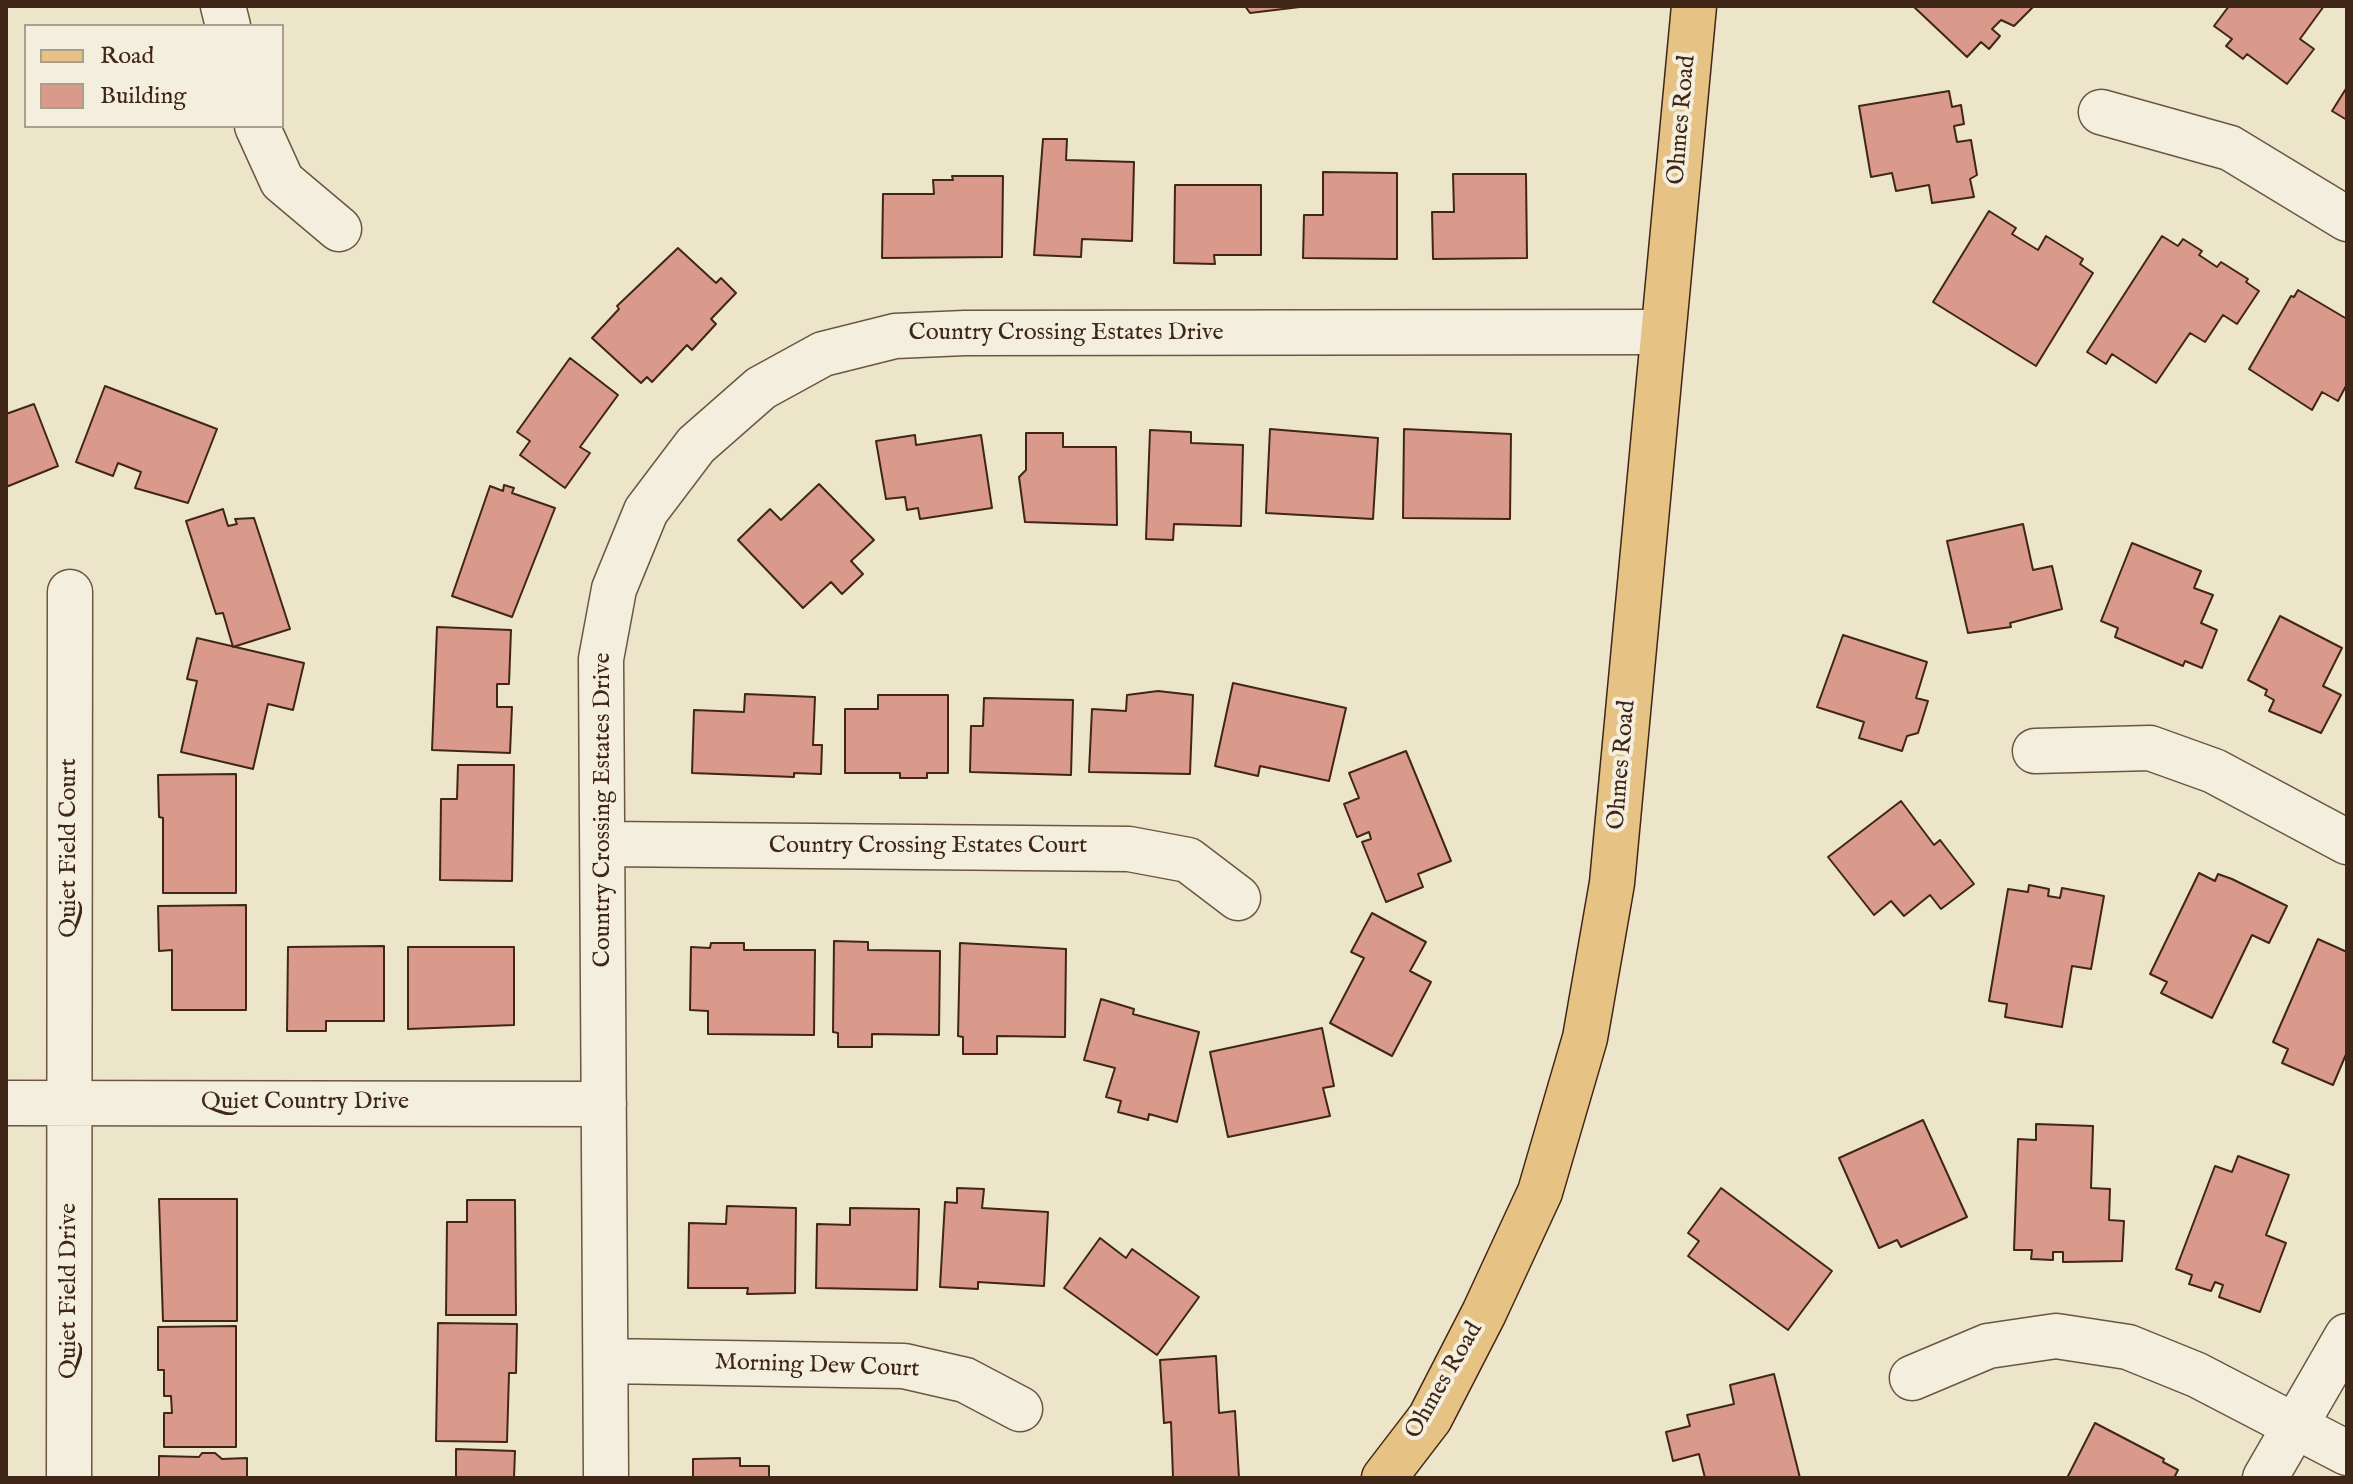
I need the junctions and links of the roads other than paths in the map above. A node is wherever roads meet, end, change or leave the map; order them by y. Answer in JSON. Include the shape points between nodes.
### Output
{"nodes":[{"id":1,"x":1694,"y":6,"type":"edge"},
{"id":2,"x":2101,"y":112,"type":"dead end"},
{"id":3,"x":258,"y":128,"type":"edge"},
{"id":4,"x":2347,"y":219,"type":"edge"},
{"id":5,"x":339,"y":229,"type":"dead end"},
{"id":6,"x":1663,"y":332,"type":"junction"},
{"id":7,"x":70,"y":592,"type":"dead end"},
{"id":8,"x":2035,"y":751,"type":"dead end"},
{"id":9,"x":2347,"y":842,"type":"edge"},
{"id":10,"x":604,"y":844,"type":"junction"},
{"id":11,"x":1238,"y":898,"type":"dead end"},
{"id":12,"x":6,"y":1103,"type":"edge"},
{"id":13,"x":71,"y":1103,"type":"junction"},
{"id":14,"x":604,"y":1104,"type":"junction"},
{"id":15,"x":2347,"y":1336,"type":"edge"},
{"id":16,"x":606,"y":1361,"type":"junction"},
{"id":17,"x":1912,"y":1378,"type":"dead end"},
{"id":18,"x":1020,"y":1409,"type":"dead end"},
{"id":19,"x":2293,"y":1426,"type":"junction"},
{"id":20,"x":2347,"y":1453,"type":"edge"},
{"id":21,"x":69,"y":1478,"type":"edge"},
{"id":22,"x":606,"y":1478,"type":"edge"},
{"id":23,"x":1384,"y":1478,"type":"edge"},
{"id":24,"x":2265,"y":1478,"type":"edge"}],
"edges":[{"from":1,"to":6,"type":"main road","name":"Ohmes Road"},
{"from":2,"to":4,"type":"street","via":[[2230,148]]},
{"from":3,"to":5,"type":"street","via":[[282,181]]},
{"from":6,"to":10,"type":"street","name":"Country Crossing Estates Drive","via":[[965,333],[895,336],[823,354],[761,388],[696,445],[646,511],[614,589],[601,659]]},
{"from":6,"to":23,"type":"main road","name":"Ohmes Road","via":[[1612,883],[1585,1038],[1540,1192],[1430,1418]]},
{"from":7,"to":13,"type":"street","name":"Quiet Field Court"},
{"from":8,"to":9,"type":"street","via":[[2150,748],[2214,771]]},
{"from":10,"to":11,"type":"street","name":"Country Crossing Estates Court","via":[[1129,849],[1188,860]]},
{"from":10,"to":14,"type":"street","name":"Country Crossing Estates Drive"},
{"from":12,"to":13,"type":"street","name":"Quiet Country Drive"},
{"from":13,"to":14,"type":"street","name":"Quiet Country Drive"},
{"from":13,"to":21,"type":"street","name":"Quiet Field Drive"},
{"from":14,"to":16,"type":"street","name":"Country Crossing Estates Drive"},
{"from":15,"to":19,"type":"street"},
{"from":16,"to":18,"type":"street","name":"Morning Dew Court","via":[[904,1366],[965,1380]]},
{"from":16,"to":22,"type":"street","name":"Country Crossing Estates Drive"},
{"from":17,"to":19,"type":"street","via":[[1988,1346],[2056,1336],[2128,1347],[2197,1375]]},
{"from":19,"to":20,"type":"street"},
{"from":19,"to":24,"type":"street"}]}
